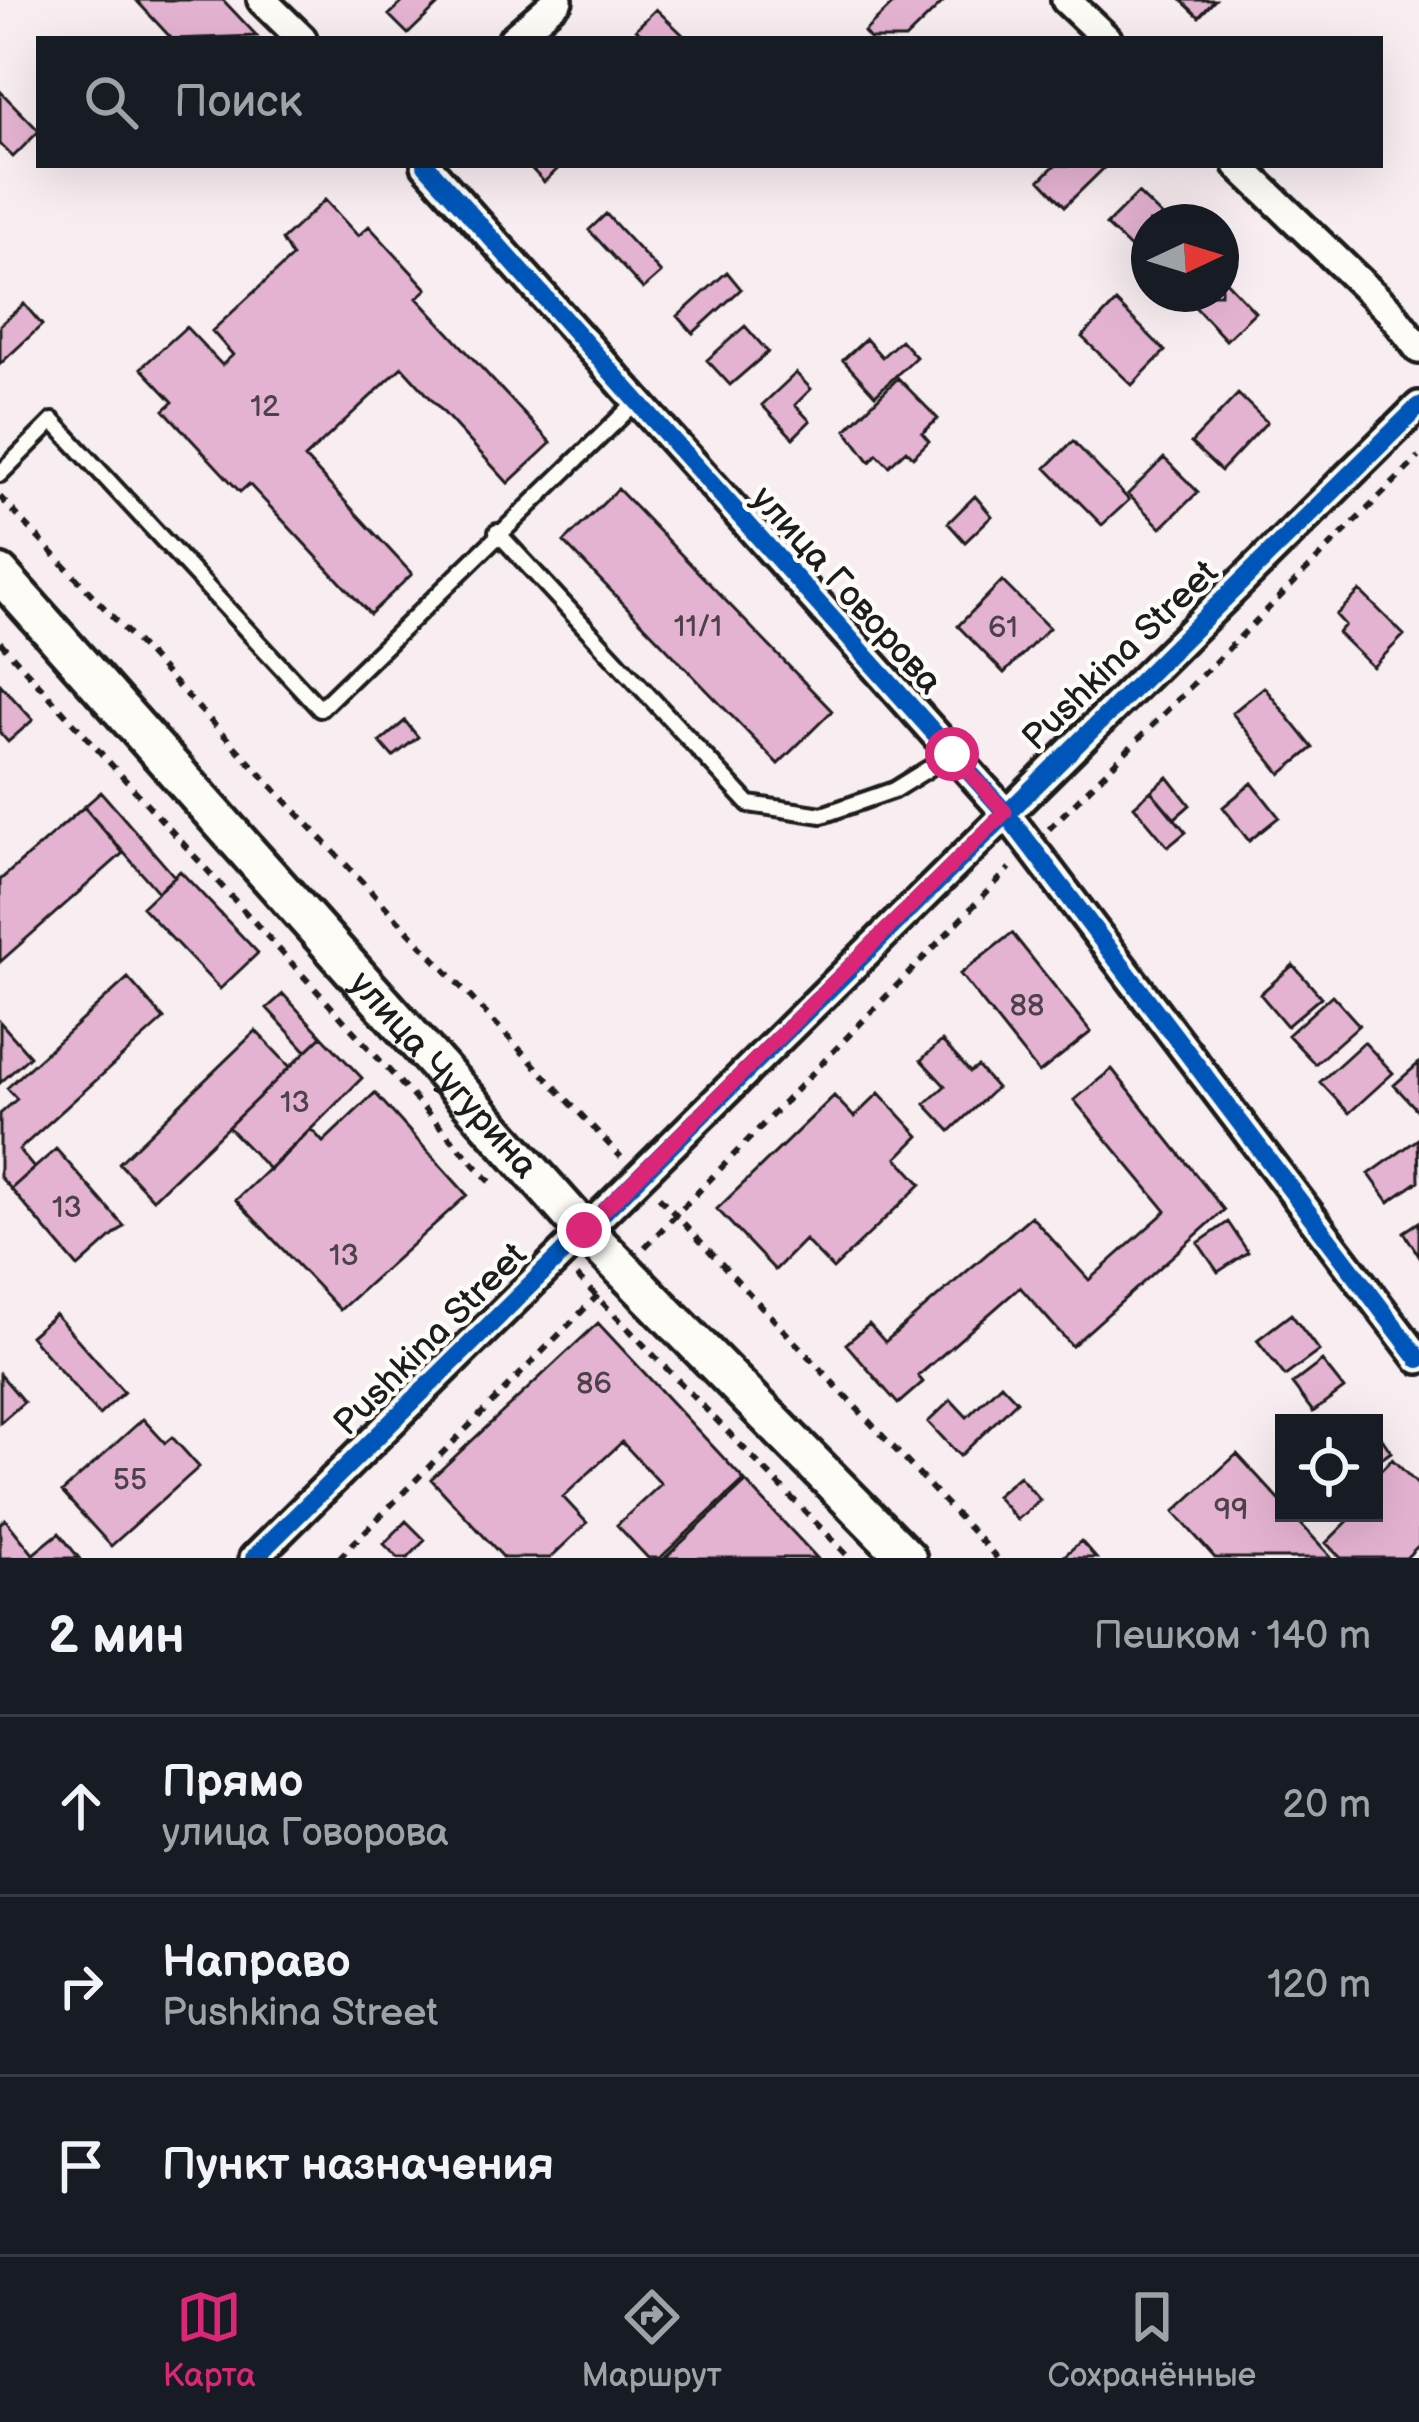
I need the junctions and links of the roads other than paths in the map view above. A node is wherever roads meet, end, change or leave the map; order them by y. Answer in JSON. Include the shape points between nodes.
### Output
{"nodes":[{"id":1,"x":262,"y":0,"type":"edge"},
{"id":2,"x":558,"y":0,"type":"edge"},
{"id":3,"x":1066,"y":0,"type":"edge"},
{"id":4,"x":299,"y":36,"type":"edge"},
{"id":5,"x":516,"y":36,"type":"edge"},
{"id":6,"x":1103,"y":36,"type":"edge"},
{"id":7,"x":429,"y":168,"type":"edge"},
{"id":8,"x":1241,"y":168,"type":"edge"},
{"id":9,"x":1419,"y":349,"type":"edge"},
{"id":10,"x":637,"y":401,"type":"junction"},
{"id":11,"x":1419,"y":406,"type":"edge"},
{"id":12,"x":0,"y":474,"type":"edge"},
{"id":13,"x":497,"y":532,"type":"junction"},
{"id":14,"x":4,"y":585,"type":"edge"},
{"id":15,"x":952,"y":754,"type":"junction"},
{"id":16,"x":1005,"y":812,"type":"junction"},
{"id":17,"x":584,"y":1230,"type":"junction"},
{"id":18,"x":1419,"y":1359,"type":"edge"},
{"id":19,"x":254,"y":1558,"type":"edge"},
{"id":20,"x":907,"y":1558,"type":"edge"}],
"edges":[{"from":1,"to":4,"type":"street"},
{"from":2,"to":5,"type":"street"},
{"from":3,"to":6,"type":"street"},
{"from":7,"to":10,"type":"street","name":"улица Говорова"},
{"from":8,"to":9,"type":"street"},
{"from":10,"to":13,"type":"lane"},
{"from":10,"to":15,"type":"street","name":"улица Говорова"},
{"from":11,"to":16,"type":"street","name":"Pushkina Street"},
{"from":12,"to":13,"type":"lane","via":[[53,421],[320,709]]},
{"from":13,"to":15,"type":"lane","via":[[749,804],[822,815],[894,790]]},
{"from":14,"to":17,"type":"street","name":"улица Чугурина"},
{"from":15,"to":16,"type":"street","name":"улица Говорова"},
{"from":16,"to":17,"type":"street","name":"Pushkina Street"},
{"from":16,"to":18,"type":"street","name":"улица Говорова"},
{"from":17,"to":19,"type":"street","name":"Pushkina Street"},
{"from":17,"to":20,"type":"street","name":"улица Чугурина"}]}
